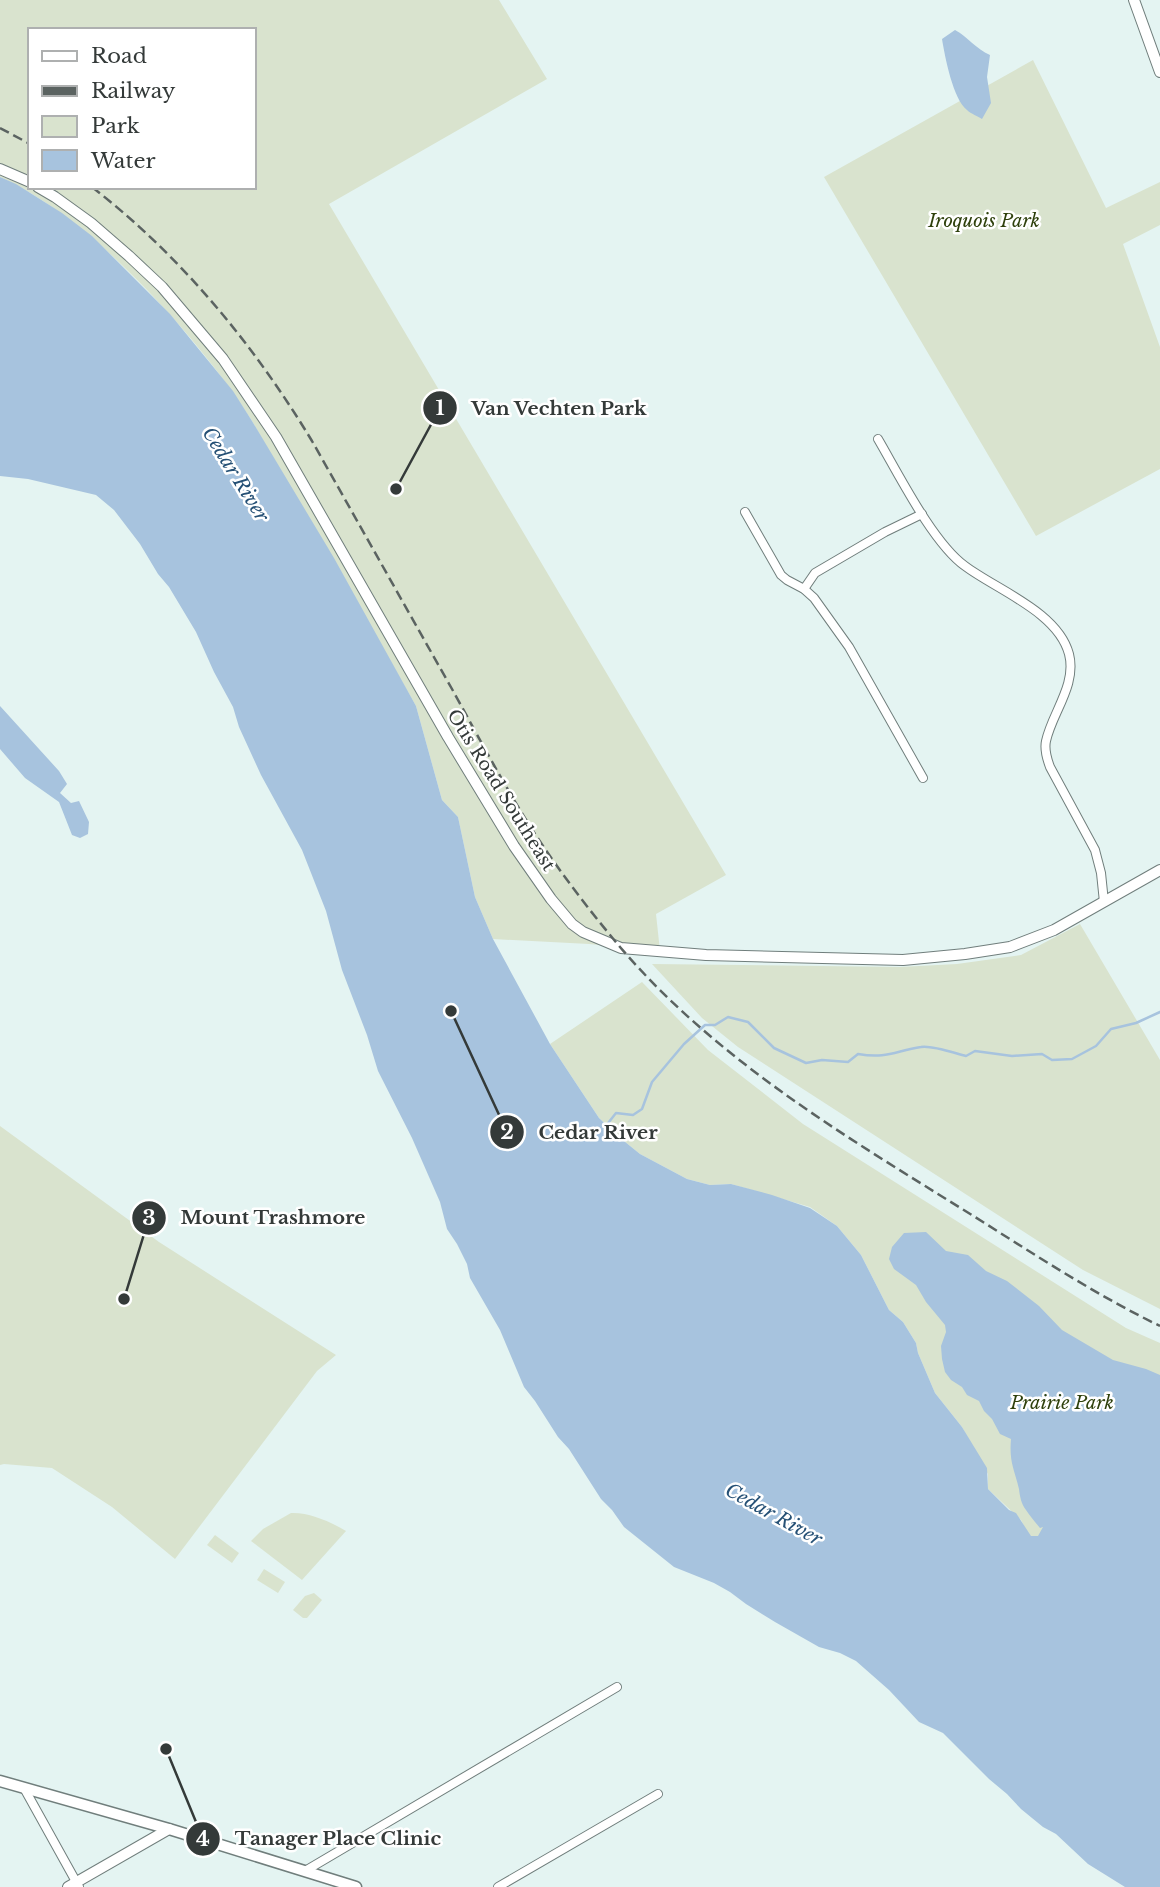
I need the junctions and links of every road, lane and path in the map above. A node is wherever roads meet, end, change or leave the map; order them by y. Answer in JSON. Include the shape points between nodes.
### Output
{"nodes":[{"id":1,"x":1134,"y":0,"type":"edge"},
{"id":2,"x":1160,"y":72,"type":"edge"},
{"id":3,"x":0,"y":169,"type":"edge"},
{"id":4,"x":28,"y":181,"type":"edge"},
{"id":5,"x":41,"y":189,"type":"edge"},
{"id":6,"x":878,"y":439,"type":"dead end"},
{"id":7,"x":745,"y":512,"type":"dead end"},
{"id":8,"x":922,"y":514,"type":"junction"},
{"id":9,"x":804,"y":589,"type":"junction"},
{"id":10,"x":923,"y":778,"type":"dead end"},
{"id":11,"x":1160,"y":870,"type":"edge"},
{"id":12,"x":1104,"y":902,"type":"junction"},
{"id":13,"x":617,"y":1687,"type":"dead end"},
{"id":14,"x":0,"y":1781,"type":"edge"},
{"id":15,"x":24,"y":1788,"type":"junction"},
{"id":16,"x":658,"y":1794,"type":"dead end"},
{"id":17,"x":169,"y":1829,"type":"junction"},
{"id":18,"x":305,"y":1871,"type":"junction"},
{"id":19,"x":75,"y":1885,"type":"edge"},
{"id":20,"x":356,"y":1887,"type":"edge"},
{"id":21,"x":498,"y":1887,"type":"edge"}],
"edges":[{"from":1,"to":2,"type":"street"},
{"from":3,"to":4,"type":"street"},
{"from":5,"to":12,"type":"street","name":"Otis Road Southeast","via":[[91,222],[129,256],[223,359],[276,437],[514,846],[551,899],[583,932],[621,948],[903,960],[1010,947],[1054,930]]},
{"from":6,"to":8,"type":"street"},
{"from":7,"to":9,"type":"street","via":[[781,575]]},
{"from":8,"to":9,"type":"street","via":[[815,573]]},
{"from":8,"to":12,"type":"street","via":[[949,553],[1039,613],[1065,646],[1069,681],[1046,754],[1095,850]]},
{"from":9,"to":10,"type":"street","via":[[849,647]]},
{"from":11,"to":12,"type":"street","name":"Otis Road Southeast"},
{"from":13,"to":18,"type":"street"},
{"from":14,"to":15,"type":"main road"},
{"from":15,"to":17,"type":"main road"},
{"from":15,"to":19,"type":"street"},
{"from":16,"to":21,"type":"street"},
{"from":17,"to":18,"type":"main road"},
{"from":17,"to":19,"type":"street"},
{"from":18,"to":20,"type":"main road"}]}
